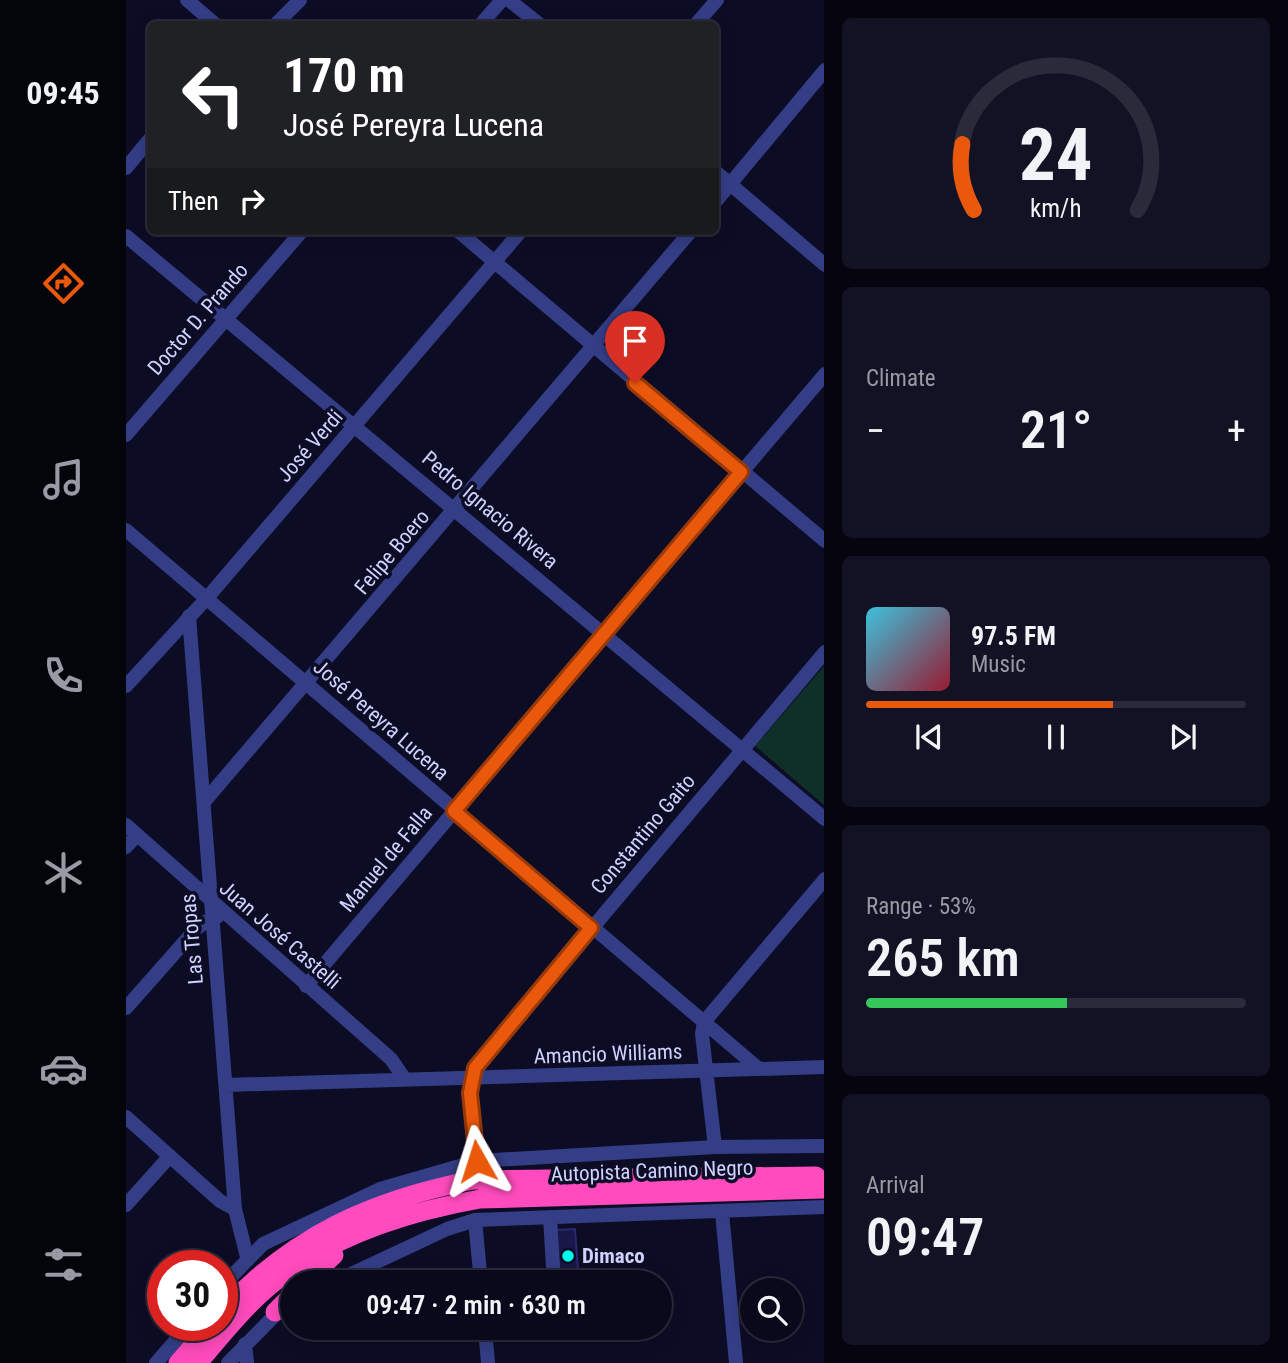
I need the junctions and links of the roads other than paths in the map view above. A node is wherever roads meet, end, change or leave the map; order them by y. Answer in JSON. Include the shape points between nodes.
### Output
{"nodes":[{"id":1,"x":187,"y":0,"type":"edge"},
{"id":2,"x":300,"y":0,"type":"edge"},
{"id":3,"x":502,"y":0,"type":"edge"},
{"id":4,"x":509,"y":0,"type":"edge"},
{"id":5,"x":717,"y":0,"type":"edge"},
{"id":6,"x":212,"y":21,"type":"edge"},
{"id":7,"x":279,"y":21,"type":"edge"},
{"id":8,"x":484,"y":21,"type":"edge"},
{"id":9,"x":535,"y":21,"type":"edge"},
{"id":10,"x":699,"y":21,"type":"edge"},
{"id":11,"x":824,"y":70,"type":"edge"},
{"id":12,"x":147,"y":143,"type":"edge"},
{"id":13,"x":126,"y":168,"type":"edge"},
{"id":14,"x":719,"y":175,"type":"edge"},
{"id":15,"x":730,"y":184,"type":"junction"},
{"id":16,"x":719,"y":197,"type":"edge"},
{"id":17,"x":299,"y":235,"type":"edge"},
{"id":18,"x":463,"y":235,"type":"edge"},
{"id":19,"x":518,"y":235,"type":"edge"},
{"id":20,"x":688,"y":235,"type":"edge"},
{"id":21,"x":126,"y":236,"type":"edge"},
{"id":22,"x":494,"y":262,"type":"junction"},
{"id":23,"x":824,"y":265,"type":"edge"},
{"id":24,"x":226,"y":318,"type":"junction"},
{"id":25,"x":593,"y":346,"type":"junction"},
{"id":26,"x":824,"y":374,"type":"edge"},
{"id":27,"x":356,"y":425,"type":"junction"},
{"id":28,"x":126,"y":435,"type":"edge"},
{"id":29,"x":741,"y":472,"type":"junction"},
{"id":30,"x":456,"y":509,"type":"junction"},
{"id":31,"x":126,"y":530,"type":"edge"},
{"id":32,"x":824,"y":541,"type":"edge"},
{"id":33,"x":207,"y":598,"type":"junction"},
{"id":34,"x":189,"y":617,"type":"junction"},
{"id":35,"x":604,"y":634,"type":"junction"},
{"id":36,"x":824,"y":652,"type":"edge"},
{"id":37,"x":308,"y":684,"type":"junction"},
{"id":38,"x":126,"y":685,"type":"edge"},
{"id":39,"x":742,"y":750,"type":"junction"},
{"id":40,"x":204,"y":802,"type":"junction"},
{"id":41,"x":454,"y":811,"type":"junction"},
{"id":42,"x":824,"y":819,"type":"edge"},
{"id":43,"x":132,"y":830,"type":"edge"},
{"id":44,"x":126,"y":847,"type":"edge"},
{"id":45,"x":824,"y":879,"type":"edge"},
{"id":46,"x":209,"y":900,"type":"junction"},
{"id":47,"x":225,"y":915,"type":"junction"},
{"id":48,"x":211,"y":919,"type":"junction"},
{"id":49,"x":591,"y":928,"type":"junction"},
{"id":50,"x":306,"y":986,"type":"junction"},
{"id":51,"x":126,"y":1008,"type":"edge"},
{"id":52,"x":704,"y":1022,"type":"junction"},
{"id":53,"x":824,"y":1067,"type":"edge"},
{"id":54,"x":759,"y":1069,"type":"junction"},
{"id":55,"x":707,"y":1072,"type":"junction"},
{"id":56,"x":404,"y":1078,"type":"junction"},
{"id":57,"x":471,"y":1080,"type":"junction"},
{"id":58,"x":226,"y":1085,"type":"junction"},
{"id":59,"x":126,"y":1117,"type":"edge"},
{"id":60,"x":824,"y":1146,"type":"edge"},
{"id":61,"x":715,"y":1147,"type":"junction"},
{"id":62,"x":170,"y":1156,"type":"junction"},
{"id":63,"x":477,"y":1161,"type":"junction"},
{"id":64,"x":824,"y":1176,"type":"edge"},
{"id":65,"x":824,"y":1189,"type":"edge"},
{"id":66,"x":126,"y":1205,"type":"edge"},
{"id":67,"x":824,"y":1207,"type":"edge"},
{"id":68,"x":235,"y":1209,"type":"junction"},
{"id":69,"x":722,"y":1212,"type":"junction"},
{"id":70,"x":550,"y":1217,"type":"junction"},
{"id":71,"x":475,"y":1220,"type":"junction"},
{"id":72,"x":355,"y":1235,"type":"junction"},
{"id":73,"x":247,"y":1257,"type":"junction"},
{"id":74,"x":238,"y":1267,"type":"edge"},
{"id":75,"x":318,"y":1270,"type":"edge"},
{"id":76,"x":360,"y":1270,"type":"edge"},
{"id":77,"x":480,"y":1270,"type":"edge"},
{"id":78,"x":553,"y":1270,"type":"edge"},
{"id":79,"x":238,"y":1297,"type":"edge"},
{"id":80,"x":280,"y":1307,"type":"edge"},
{"id":81,"x":280,"y":1309,"type":"edge"},
{"id":82,"x":275,"y":1312,"type":"junction"},
{"id":83,"x":486,"y":1340,"type":"edge"},
{"id":84,"x":175,"y":1341,"type":"edge"},
{"id":85,"x":197,"y":1341,"type":"edge"},
{"id":86,"x":244,"y":1344,"type":"junction"},
{"id":87,"x":156,"y":1363,"type":"edge"},
{"id":88,"x":177,"y":1363,"type":"edge"},
{"id":89,"x":198,"y":1363,"type":"edge"},
{"id":90,"x":228,"y":1363,"type":"edge"},
{"id":91,"x":247,"y":1363,"type":"edge"},
{"id":92,"x":488,"y":1363,"type":"edge"},
{"id":93,"x":736,"y":1363,"type":"edge"}],
"edges":[{"from":1,"to":6,"type":"street"},
{"from":2,"to":7,"type":"street"},
{"from":3,"to":8,"type":"street"},
{"from":4,"to":9,"type":"street"},
{"from":5,"to":10,"type":"street"},
{"from":11,"to":15,"type":"street"},
{"from":12,"to":13,"type":"street"},
{"from":14,"to":15,"type":"street"},
{"from":15,"to":16,"type":"street"},
{"from":15,"to":23,"type":"street"},
{"from":17,"to":24,"type":"street","name":"Doctor D. Prando"},
{"from":18,"to":22,"type":"street"},
{"from":19,"to":22,"type":"street","name":"José Verdi"},
{"from":20,"to":25,"type":"street","name":"Felipe Boero"},
{"from":21,"to":24,"type":"street","name":"Pedro Ignacio Rivera"},
{"from":22,"to":25,"type":"street"},
{"from":22,"to":27,"type":"street","name":"José Verdi"},
{"from":24,"to":27,"type":"street","name":"Pedro Ignacio Rivera"},
{"from":24,"to":28,"type":"street","name":"Doctor D. Prando"},
{"from":25,"to":29,"type":"street"},
{"from":25,"to":30,"type":"street","name":"Felipe Boero"},
{"from":26,"to":29,"type":"street","name":"Manuel de Falla"},
{"from":27,"to":30,"type":"street","name":"Pedro Ignacio Rivera"},
{"from":27,"to":33,"type":"street","name":"José Verdi"},
{"from":29,"to":32,"type":"street"},
{"from":29,"to":35,"type":"street","name":"Manuel de Falla"},
{"from":30,"to":35,"type":"street","name":"Pedro Ignacio Rivera"},
{"from":30,"to":37,"type":"street","name":"Felipe Boero"},
{"from":31,"to":33,"type":"street","name":"José Pereyra Lucena"},
{"from":33,"to":34,"type":"street","name":"José Verdi"},
{"from":33,"to":37,"type":"street","name":"José Pereyra Lucena"},
{"from":34,"to":38,"type":"street","name":"José Verdi"},
{"from":34,"to":40,"type":"street","name":"Las Tropas"},
{"from":35,"to":39,"type":"street","name":"Pedro Ignacio Rivera"},
{"from":35,"to":41,"type":"street","name":"Manuel de Falla"},
{"from":36,"to":39,"type":"street","name":"Constantino Gaito"},
{"from":37,"to":40,"type":"street","name":"Felipe Boero"},
{"from":37,"to":41,"type":"street","name":"José Pereyra Lucena"},
{"from":39,"to":42,"type":"street","name":"Pedro Ignacio Rivera"},
{"from":39,"to":49,"type":"street","name":"Constantino Gaito"},
{"from":40,"to":46,"type":"street","name":"Las Tropas"},
{"from":41,"to":49,"type":"street","name":"José Pereyra Lucena"},
{"from":41,"to":50,"type":"street","name":"Manuel de Falla"},
{"from":43,"to":44,"type":"street"},
{"from":43,"to":46,"type":"street","name":"Juan José Castelli"},
{"from":45,"to":52,"type":"street"},
{"from":46,"to":47,"type":"street","name":"Juan José Castelli"},
{"from":46,"to":48,"type":"street","name":"Las Tropas"},
{"from":47,"to":48,"type":"street"},
{"from":47,"to":50,"type":"street","name":"Juan José Castelli"},
{"from":48,"to":51,"type":"street","via":[[195,930]]},
{"from":48,"to":58,"type":"street","name":"Las Tropas"},
{"from":49,"to":52,"type":"street","name":"José Pereyra Lucena"},
{"from":49,"to":57,"type":"street","name":"Constantino Gaito","via":[[475,1068]]},
{"from":50,"to":56,"type":"street","name":"Juan José Castelli","via":[[391,1059]]},
{"from":52,"to":54,"type":"street","name":"José Pereyra Lucena"},
{"from":52,"to":55,"type":"street"},
{"from":53,"to":54,"type":"street","name":"Amancio Williams"},
{"from":54,"to":55,"type":"street","name":"Amancio Williams"},
{"from":55,"to":57,"type":"street","name":"Amancio Williams"},
{"from":55,"to":61,"type":"street"},
{"from":56,"to":57,"type":"street","name":"Amancio Williams"},
{"from":56,"to":58,"type":"street","name":"Amancio Williams"},
{"from":57,"to":63,"type":"street"},
{"from":58,"to":68,"type":"street","name":"Las Tropas"},
{"from":59,"to":62,"type":"street"},
{"from":60,"to":61,"type":"street"},
{"from":61,"to":63,"type":"street"},
{"from":62,"to":66,"type":"street"},
{"from":62,"to":68,"type":"street"},
{"from":63,"to":73,"type":"street","via":[[380,1189],[262,1244]]},
{"from":64,"to":79,"type":"highway","name":"Autopista Camino Negro","via":[[473,1180],[423,1190],[337,1223],[300,1244]]},
{"from":65,"to":72,"type":"highway","name":"Autopista Camino Negro","via":[[480,1199],[389,1220]]},
{"from":67,"to":69,"type":"street"},
{"from":68,"to":73,"type":"street","name":"Las Tropas"},
{"from":69,"to":70,"type":"street"},
{"from":69,"to":93,"type":"street"},
{"from":70,"to":71,"type":"street"},
{"from":70,"to":78,"type":"street"},
{"from":71,"to":76,"type":"street"},
{"from":71,"to":77,"type":"street"},
{"from":72,"to":75,"type":"highway"},
{"from":72,"to":89,"type":"highway","name":"Autopista Camino Negro","via":[[272,1284]]},
{"from":73,"to":74,"type":"street"},
{"from":80,"to":82,"type":"highway"},
{"from":81,"to":82,"type":"street"},
{"from":82,"to":86,"type":"street"},
{"from":83,"to":92,"type":"street"},
{"from":84,"to":87,"type":"street"},
{"from":85,"to":88,"type":"highway"},
{"from":86,"to":90,"type":"street"},
{"from":86,"to":91,"type":"street"}]}
